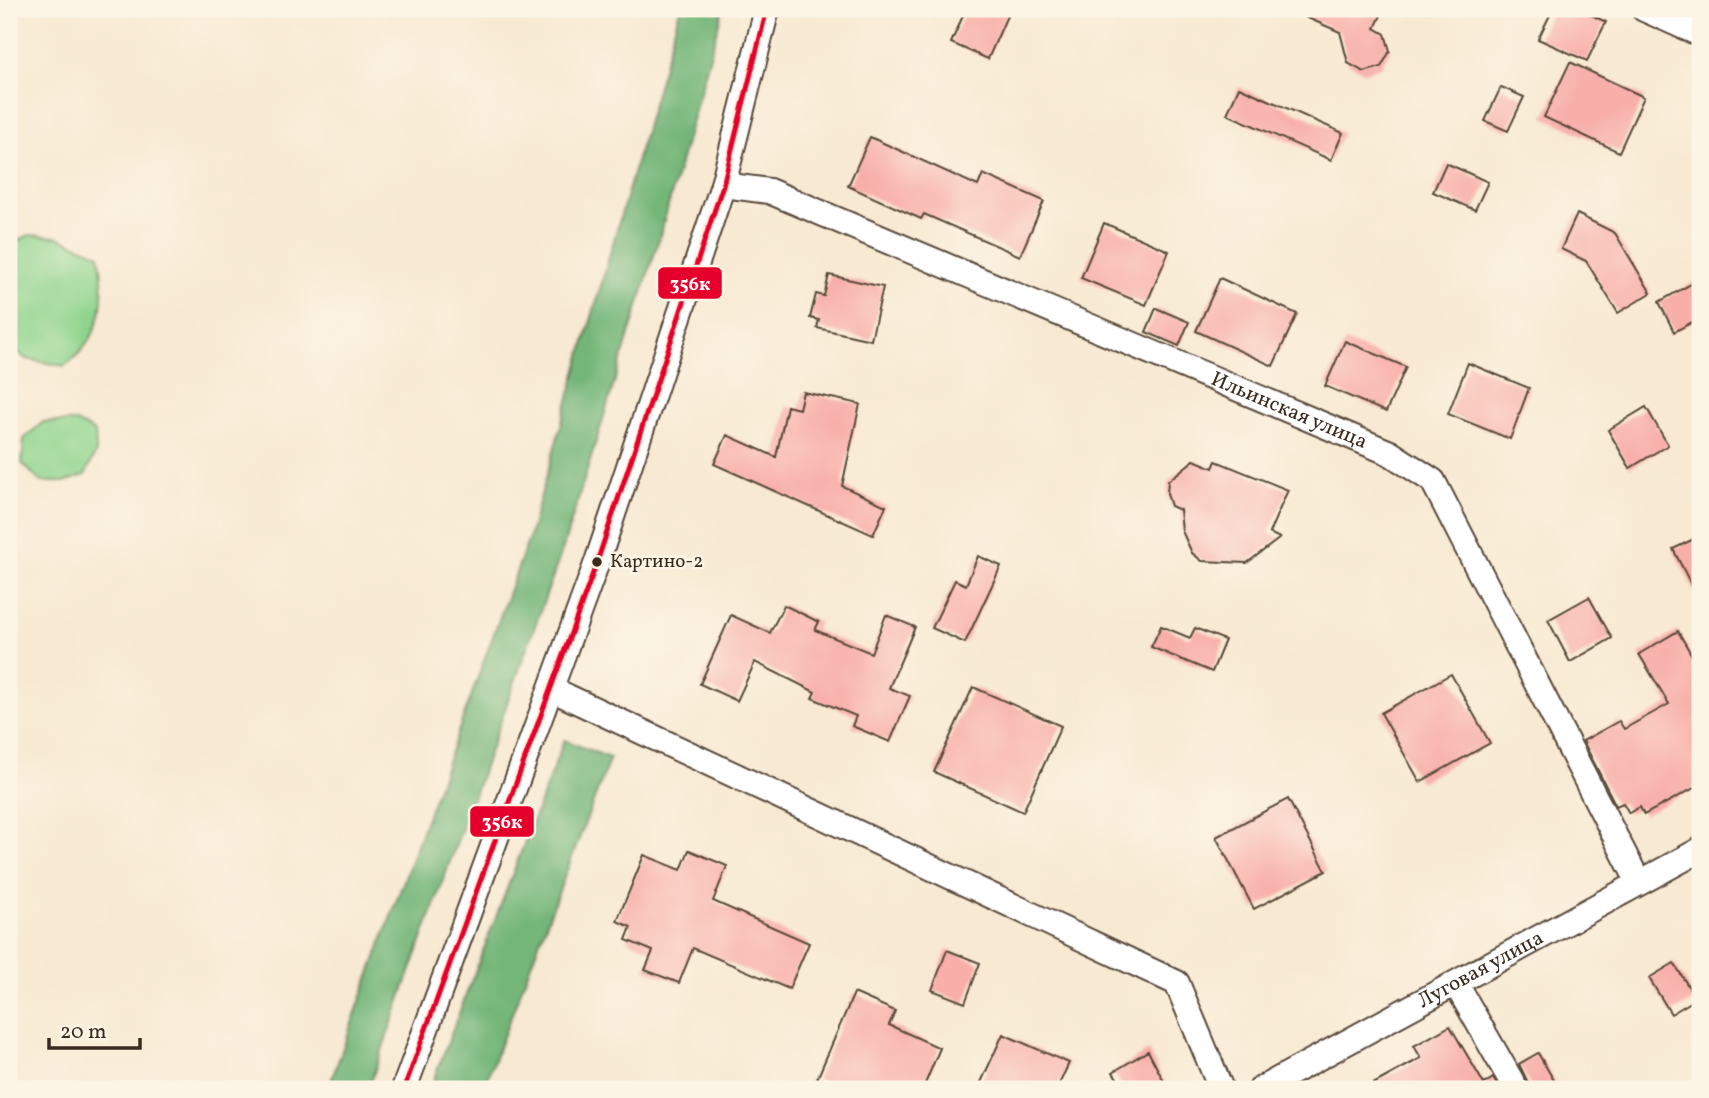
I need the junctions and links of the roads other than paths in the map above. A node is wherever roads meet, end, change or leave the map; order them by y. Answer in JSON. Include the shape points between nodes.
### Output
{"nodes":[{"id":1,"x":766,"y":9,"type":"edge"},
{"id":2,"x":1644,"y":9,"type":"edge"},
{"id":3,"x":1700,"y":34,"type":"edge"},
{"id":4,"x":723,"y":185,"type":"junction"},
{"id":5,"x":551,"y":689,"type":"junction"},
{"id":6,"x":1700,"y":850,"type":"edge"},
{"id":7,"x":1638,"y":881,"type":"junction"},
{"id":8,"x":1455,"y":984,"type":"junction"},
{"id":9,"x":404,"y":1089,"type":"edge"},
{"id":10,"x":1221,"y":1089,"type":"edge"},
{"id":11,"x":1261,"y":1089,"type":"edge"},
{"id":12,"x":1516,"y":1089,"type":"edge"}],
"edges":[{"from":1,"to":4,"type":"street"},
{"from":2,"to":3,"type":"street"},
{"from":4,"to":5,"type":"street"},
{"from":4,"to":7,"type":"street","name":"Ильинская улица","via":[[769,191],[1390,453],[1433,481]]},
{"from":5,"to":9,"type":"street"},
{"from":5,"to":10,"type":"street","via":[[1177,983]]},
{"from":6,"to":7,"type":"street","name":"Луговая улица"},
{"from":7,"to":8,"type":"street","name":"Луговая улица"},
{"from":8,"to":11,"type":"street","name":"Луговая улица"},
{"from":8,"to":12,"type":"street"}]}
